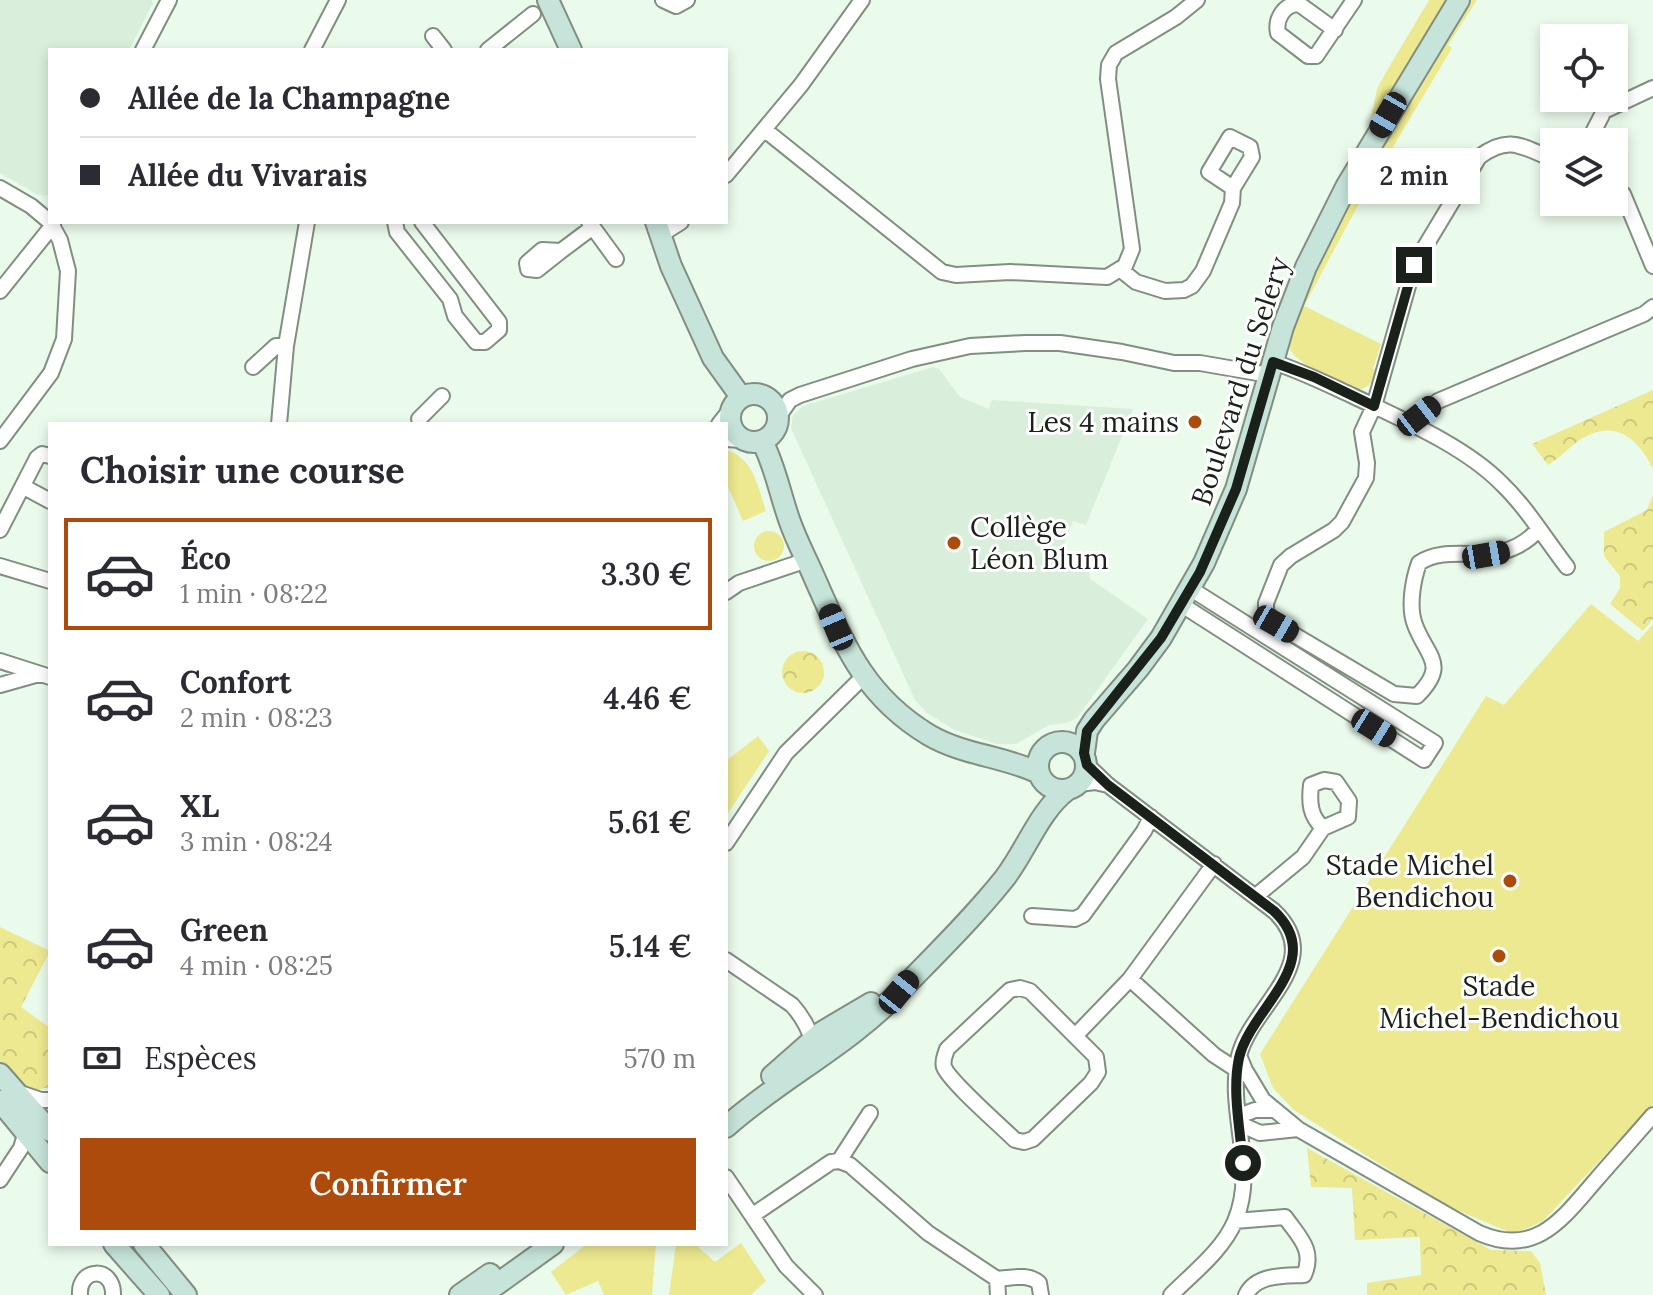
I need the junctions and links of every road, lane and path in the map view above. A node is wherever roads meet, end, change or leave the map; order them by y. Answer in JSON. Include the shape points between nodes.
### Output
{"nodes":[{"id":1,"x":169,"y":0,"type":"edge"},
{"id":2,"x":338,"y":0,"type":"edge"},
{"id":3,"x":663,"y":0,"type":"edge"},
{"id":4,"x":687,"y":0,"type":"edge"},
{"id":5,"x":862,"y":0,"type":"edge"},
{"id":6,"x":1197,"y":0,"type":"edge"},
{"id":7,"x":1354,"y":0,"type":"edge"},
{"id":8,"x":1459,"y":0,"type":"edge"},
{"id":9,"x":541,"y":7,"type":"edge"},
{"id":10,"x":1335,"y":30,"type":"dead end"},
{"id":11,"x":433,"y":36,"type":"dead end"},
{"id":12,"x":144,"y":48,"type":"edge"},
{"id":13,"x":313,"y":48,"type":"edge"},
{"id":14,"x":442,"y":48,"type":"edge"},
{"id":15,"x":490,"y":48,"type":"edge"},
{"id":16,"x":570,"y":48,"type":"edge"},
{"id":17,"x":1653,"y":88,"type":"edge"},
{"id":18,"x":1595,"y":128,"type":"edge"},
{"id":19,"x":765,"y":130,"type":"junction"},
{"id":20,"x":1540,"y":154,"type":"edge"},
{"id":21,"x":728,"y":173,"type":"edge"},
{"id":22,"x":0,"y":188,"type":"edge"},
{"id":23,"x":1233,"y":188,"type":"dead end"},
{"id":24,"x":1628,"y":206,"type":"edge"},
{"id":25,"x":48,"y":220,"type":"edge"},
{"id":26,"x":48,"y":224,"type":"edge"},
{"id":27,"x":52,"y":224,"type":"edge"},
{"id":28,"x":307,"y":224,"type":"edge"},
{"id":29,"x":395,"y":224,"type":"edge"},
{"id":30,"x":424,"y":224,"type":"edge"},
{"id":31,"x":591,"y":224,"type":"edge"},
{"id":32,"x":659,"y":228,"type":"edge"},
{"id":33,"x":561,"y":251,"type":"dead end"},
{"id":34,"x":616,"y":259,"type":"dead end"},
{"id":35,"x":1653,"y":266,"type":"edge"},
{"id":36,"x":1121,"y":270,"type":"junction"},
{"id":37,"x":473,"y":289,"type":"junction"},
{"id":38,"x":0,"y":291,"type":"edge"},
{"id":39,"x":453,"y":306,"type":"junction"},
{"id":40,"x":1653,"y":307,"type":"edge"},
{"id":41,"x":286,"y":346,"type":"junction"},
{"id":42,"x":253,"y":367,"type":"dead end"},
{"id":43,"x":1271,"y":369,"type":"junction"},
{"id":44,"x":442,"y":396,"type":"dead end"},
{"id":45,"x":1374,"y":406,"type":"junction"},
{"id":46,"x":730,"y":410,"type":"edge"},
{"id":47,"x":778,"y":417,"type":"junction"},
{"id":48,"x":279,"y":422,"type":"edge"},
{"id":49,"x":419,"y":422,"type":"edge"},
{"id":50,"x":1413,"y":426,"type":"junction"},
{"id":51,"x":743,"y":440,"type":"edge"},
{"id":52,"x":0,"y":441,"type":"edge"},
{"id":53,"x":48,"y":455,"type":"edge"},
{"id":54,"x":24,"y":487,"type":"junction"},
{"id":55,"x":48,"y":500,"type":"edge"},
{"id":56,"x":0,"y":530,"type":"edge"},
{"id":57,"x":1538,"y":530,"type":"junction"},
{"id":58,"x":807,"y":560,"type":"junction"},
{"id":59,"x":0,"y":566,"type":"edge"},
{"id":60,"x":1567,"y":567,"type":"dead end"},
{"id":61,"x":48,"y":580,"type":"edge"},
{"id":62,"x":728,"y":591,"type":"edge"},
{"id":63,"x":1186,"y":597,"type":"junction"},
{"id":64,"x":0,"y":661,"type":"edge"},
{"id":65,"x":45,"y":675,"type":"edge"},
{"id":66,"x":863,"y":677,"type":"junction"},
{"id":67,"x":0,"y":685,"type":"edge"},
{"id":68,"x":1087,"y":731,"type":"junction"},
{"id":69,"x":1064,"y":741,"type":"junction"},
{"id":70,"x":1041,"y":770,"type":"junction"},
{"id":71,"x":1079,"y":773,"type":"junction"},
{"id":72,"x":1047,"y":809,"type":"junction"},
{"id":73,"x":1151,"y":817,"type":"junction"},
{"id":74,"x":1323,"y":828,"type":"dead end"},
{"id":75,"x":728,"y":840,"type":"edge"},
{"id":76,"x":1214,"y":864,"type":"junction"},
{"id":77,"x":1256,"y":896,"type":"junction"},
{"id":78,"x":1032,"y":916,"type":"dead end"},
{"id":79,"x":728,"y":961,"type":"edge"},
{"id":80,"x":914,"y":974,"type":"junction"},
{"id":81,"x":1130,"y":979,"type":"junction"},
{"id":82,"x":1075,"y":1036,"type":"junction"},
{"id":83,"x":812,"y":1040,"type":"junction"},
{"id":84,"x":1238,"y":1063,"type":"junction"},
{"id":85,"x":0,"y":1074,"type":"edge"},
{"id":86,"x":776,"y":1088,"type":"junction"},
{"id":87,"x":8,"y":1096,"type":"edge"},
{"id":88,"x":48,"y":1100,"type":"edge"},
{"id":89,"x":728,"y":1108,"type":"edge"},
{"id":90,"x":1273,"y":1110,"type":"junction"},
{"id":91,"x":870,"y":1113,"type":"dead end"},
{"id":92,"x":1653,"y":1115,"type":"edge"},
{"id":93,"x":1240,"y":1120,"type":"junction"},
{"id":94,"x":728,"y":1125,"type":"edge"},
{"id":95,"x":1653,"y":1125,"type":"edge"},
{"id":96,"x":48,"y":1129,"type":"edge"},
{"id":97,"x":1298,"y":1129,"type":"junction"},
{"id":98,"x":26,"y":1132,"type":"junction"},
{"id":99,"x":1268,"y":1133,"type":"junction"},
{"id":100,"x":1636,"y":1135,"type":"junction"},
{"id":101,"x":48,"y":1160,"type":"edge"},
{"id":102,"x":839,"y":1161,"type":"junction"},
{"id":103,"x":1243,"y":1163,"type":"junction"},
{"id":104,"x":0,"y":1180,"type":"edge"},
{"id":105,"x":728,"y":1180,"type":"edge"},
{"id":106,"x":753,"y":1215,"type":"junction"},
{"id":107,"x":1235,"y":1221,"type":"junction"},
{"id":108,"x":116,"y":1246,"type":"edge"},
{"id":109,"x":146,"y":1246,"type":"edge"},
{"id":110,"x":526,"y":1246,"type":"edge"},
{"id":111,"x":550,"y":1246,"type":"edge"},
{"id":112,"x":131,"y":1265,"type":"junction"},
{"id":113,"x":1190,"y":1275,"type":"junction"},
{"id":114,"x":997,"y":1279,"type":"junction"},
{"id":115,"x":112,"y":1288,"type":"edge"},
{"id":116,"x":80,"y":1295,"type":"edge"},
{"id":117,"x":159,"y":1295,"type":"edge"},
{"id":118,"x":186,"y":1295,"type":"edge"},
{"id":119,"x":460,"y":1295,"type":"edge"},
{"id":120,"x":482,"y":1295,"type":"edge"},
{"id":121,"x":815,"y":1295,"type":"edge"},
{"id":122,"x":998,"y":1295,"type":"edge"},
{"id":123,"x":1041,"y":1295,"type":"edge"},
{"id":124,"x":1171,"y":1295,"type":"edge"},
{"id":125,"x":1191,"y":1295,"type":"edge"},
{"id":126,"x":1246,"y":1295,"type":"edge"}],
"edges":[{"from":1,"to":12,"type":"street"},
{"from":2,"to":13,"type":"street"},
{"from":3,"to":4,"type":"street","via":[[676,6]]},
{"from":5,"to":19,"type":"street"},
{"from":6,"to":36,"type":"street","via":[[1121,48],[1109,65],[1131,240],[1131,255]]},
{"from":7,"to":10,"type":"street"},
{"from":8,"to":43,"type":"street","name":"Boulevard du Selery","via":[[1327,222],[1291,303]]},
{"from":9,"to":15,"type":"street"},
{"from":9,"to":16,"type":"street"},
{"from":11,"to":14,"type":"street"},
{"from":17,"to":18,"type":"street","via":[[1604,111]]},
{"from":19,"to":21,"type":"street"},
{"from":19,"to":36,"type":"street","via":[[948,274],[1100,277]]},
{"from":20,"to":45,"type":"street","via":[[1504,143],[1479,157],[1414,265]]},
{"from":22,"to":25,"type":"street"},
{"from":23,"to":36,"type":"street","via":[[1232,203],[1192,286],[1176,292],[1145,286]]},
{"from":24,"to":35,"type":"street"},
{"from":26,"to":38,"type":"street"},
{"from":27,"to":52,"type":"street","via":[[68,271],[64,339],[51,373]]},
{"from":28,"to":41,"type":"street"},
{"from":29,"to":39,"type":"street"},
{"from":30,"to":37,"type":"street"},
{"from":31,"to":33,"type":"street"},
{"from":31,"to":34,"type":"street"},
{"from":32,"to":46,"type":"street"},
{"from":37,"to":39,"type":"street"},
{"from":37,"to":39,"type":"street","via":[[500,324],[487,341],[474,340]]},
{"from":40,"to":50,"type":"street","via":[[1438,401]]},
{"from":41,"to":42,"type":"street","via":[[276,346]]},
{"from":41,"to":48,"type":"street"},
{"from":43,"to":45,"type":"street","via":[[1314,377]]},
{"from":43,"to":47,"type":"street","via":[[1174,363],[1060,343],[970,346],[800,395]]},
{"from":43,"to":63,"type":"street","name":"Boulevard du Selery","via":[[1236,489]]},
{"from":44,"to":49,"type":"street"},
{"from":45,"to":50,"type":"street"},
{"from":45,"to":57,"type":"street","via":[[1362,432],[1366,478],[1342,522],[1281,565],[1266,603],[1276,624],[1394,694],[1417,696],[1433,676],[1434,666],[1414,624],[1419,563],[1441,555],[1505,552]]},
{"from":46,"to":47,"type":"street","via":[[747,394],[762,395],[773,403]]},
{"from":46,"to":51,"type":"street","via":[[731,426]]},
{"from":47,"to":51,"type":"street","via":[[774,432]]},
{"from":50,"to":57,"type":"street","via":[[1503,484]]},
{"from":51,"to":58,"type":"street","via":[[773,462]]},
{"from":53,"to":54,"type":"street","via":[[38,456]]},
{"from":54,"to":55,"type":"street"},
{"from":54,"to":56,"type":"street"},
{"from":57,"to":60,"type":"street"},
{"from":58,"to":62,"type":"street"},
{"from":58,"to":66,"type":"street"},
{"from":59,"to":61,"type":"street"},
{"from":63,"to":63,"type":"street","via":[[1424,760],[1435,743]]},
{"from":63,"to":68,"type":"street","name":"Boulevard du Selery","via":[[1138,669]]},
{"from":64,"to":65,"type":"street"},
{"from":65,"to":67,"type":"street"},
{"from":66,"to":70,"type":"street","via":[[893,707],[948,745]]},
{"from":66,"to":75,"type":"street","via":[[786,753]]},
{"from":68,"to":69,"type":"street","name":"Boulevard du Selery"},
{"from":68,"to":71,"type":"street"},
{"from":69,"to":70,"type":"street","via":[[1050,744]]},
{"from":69,"to":71,"type":"street","via":[[1079,747]]},
{"from":70,"to":71,"type":"street","via":[[1051,788]]},
{"from":70,"to":72,"type":"street"},
{"from":71,"to":72,"type":"street"},
{"from":71,"to":73,"type":"street","via":[[1108,785]]},
{"from":72,"to":80,"type":"street","via":[[1003,880]]},
{"from":73,"to":76,"type":"street"},
{"from":73,"to":78,"type":"street","via":[[1083,915]]},
{"from":74,"to":77,"type":"street","via":[[1303,857]]},
{"from":76,"to":77,"type":"street"},
{"from":76,"to":81,"type":"street"},
{"from":77,"to":84,"type":"street","via":[[1286,925],[1293,954],[1289,970],[1246,1037]]},
{"from":79,"to":83,"type":"street","via":[[792,1005]]},
{"from":80,"to":83,"type":"street"},
{"from":80,"to":86,"type":"street","via":[[862,1024]]},
{"from":81,"to":82,"type":"street"},
{"from":81,"to":84,"type":"street","via":[[1214,1055]]},
{"from":82,"to":82,"type":"street","via":[[1030,991],[1020,988],[1010,990],[947,1049],[943,1062],[1015,1140],[1024,1142],[1033,1139],[1098,1072],[1096,1057]]},
{"from":83,"to":86,"type":"street","via":[[810,1053]]},
{"from":83,"to":89,"type":"street","via":[[770,1079]]},
{"from":84,"to":90,"type":"street"},
{"from":84,"to":93,"type":"street"},
{"from":85,"to":87,"type":"street"},
{"from":86,"to":94,"type":"street"},
{"from":87,"to":88,"type":"street"},
{"from":87,"to":96,"type":"street"},
{"from":87,"to":98,"type":"street"},
{"from":90,"to":93,"type":"street","via":[[1255,1110]]},
{"from":90,"to":97,"type":"street"},
{"from":91,"to":102,"type":"street"},
{"from":92,"to":100,"type":"street"},
{"from":93,"to":99,"type":"street","via":[[1254,1132]]},
{"from":93,"to":103,"type":"street"},
{"from":95,"to":100,"type":"street"},
{"from":97,"to":99,"type":"street"},
{"from":97,"to":100,"type":"street","via":[[1479,1233],[1504,1242],[1533,1237],[1556,1225]]},
{"from":98,"to":101,"type":"street"},
{"from":98,"to":104,"type":"street"},
{"from":99,"to":103,"type":"street"},
{"from":102,"to":106,"type":"street"},
{"from":102,"to":114,"type":"street","via":[[928,1233]]},
{"from":103,"to":107,"type":"street"},
{"from":105,"to":106,"type":"street"},
{"from":106,"to":121,"type":"street","via":[[786,1266]]},
{"from":107,"to":113,"type":"street"},
{"from":107,"to":126,"type":"street","via":[[1285,1217],[1308,1246],[1304,1275],[1256,1282]]},
{"from":108,"to":112,"type":"street"},
{"from":109,"to":118,"type":"street"},
{"from":110,"to":119,"type":"street"},
{"from":111,"to":120,"type":"street"},
{"from":112,"to":115,"type":"street"},
{"from":112,"to":117,"type":"street"},
{"from":113,"to":124,"type":"street"},
{"from":113,"to":125,"type":"street"},
{"from":114,"to":122,"type":"street"},
{"from":114,"to":123,"type":"street","via":[[1034,1279]]},
{"from":115,"to":116,"type":"street","via":[[101,1274],[92,1274],[82,1282]]}]}
